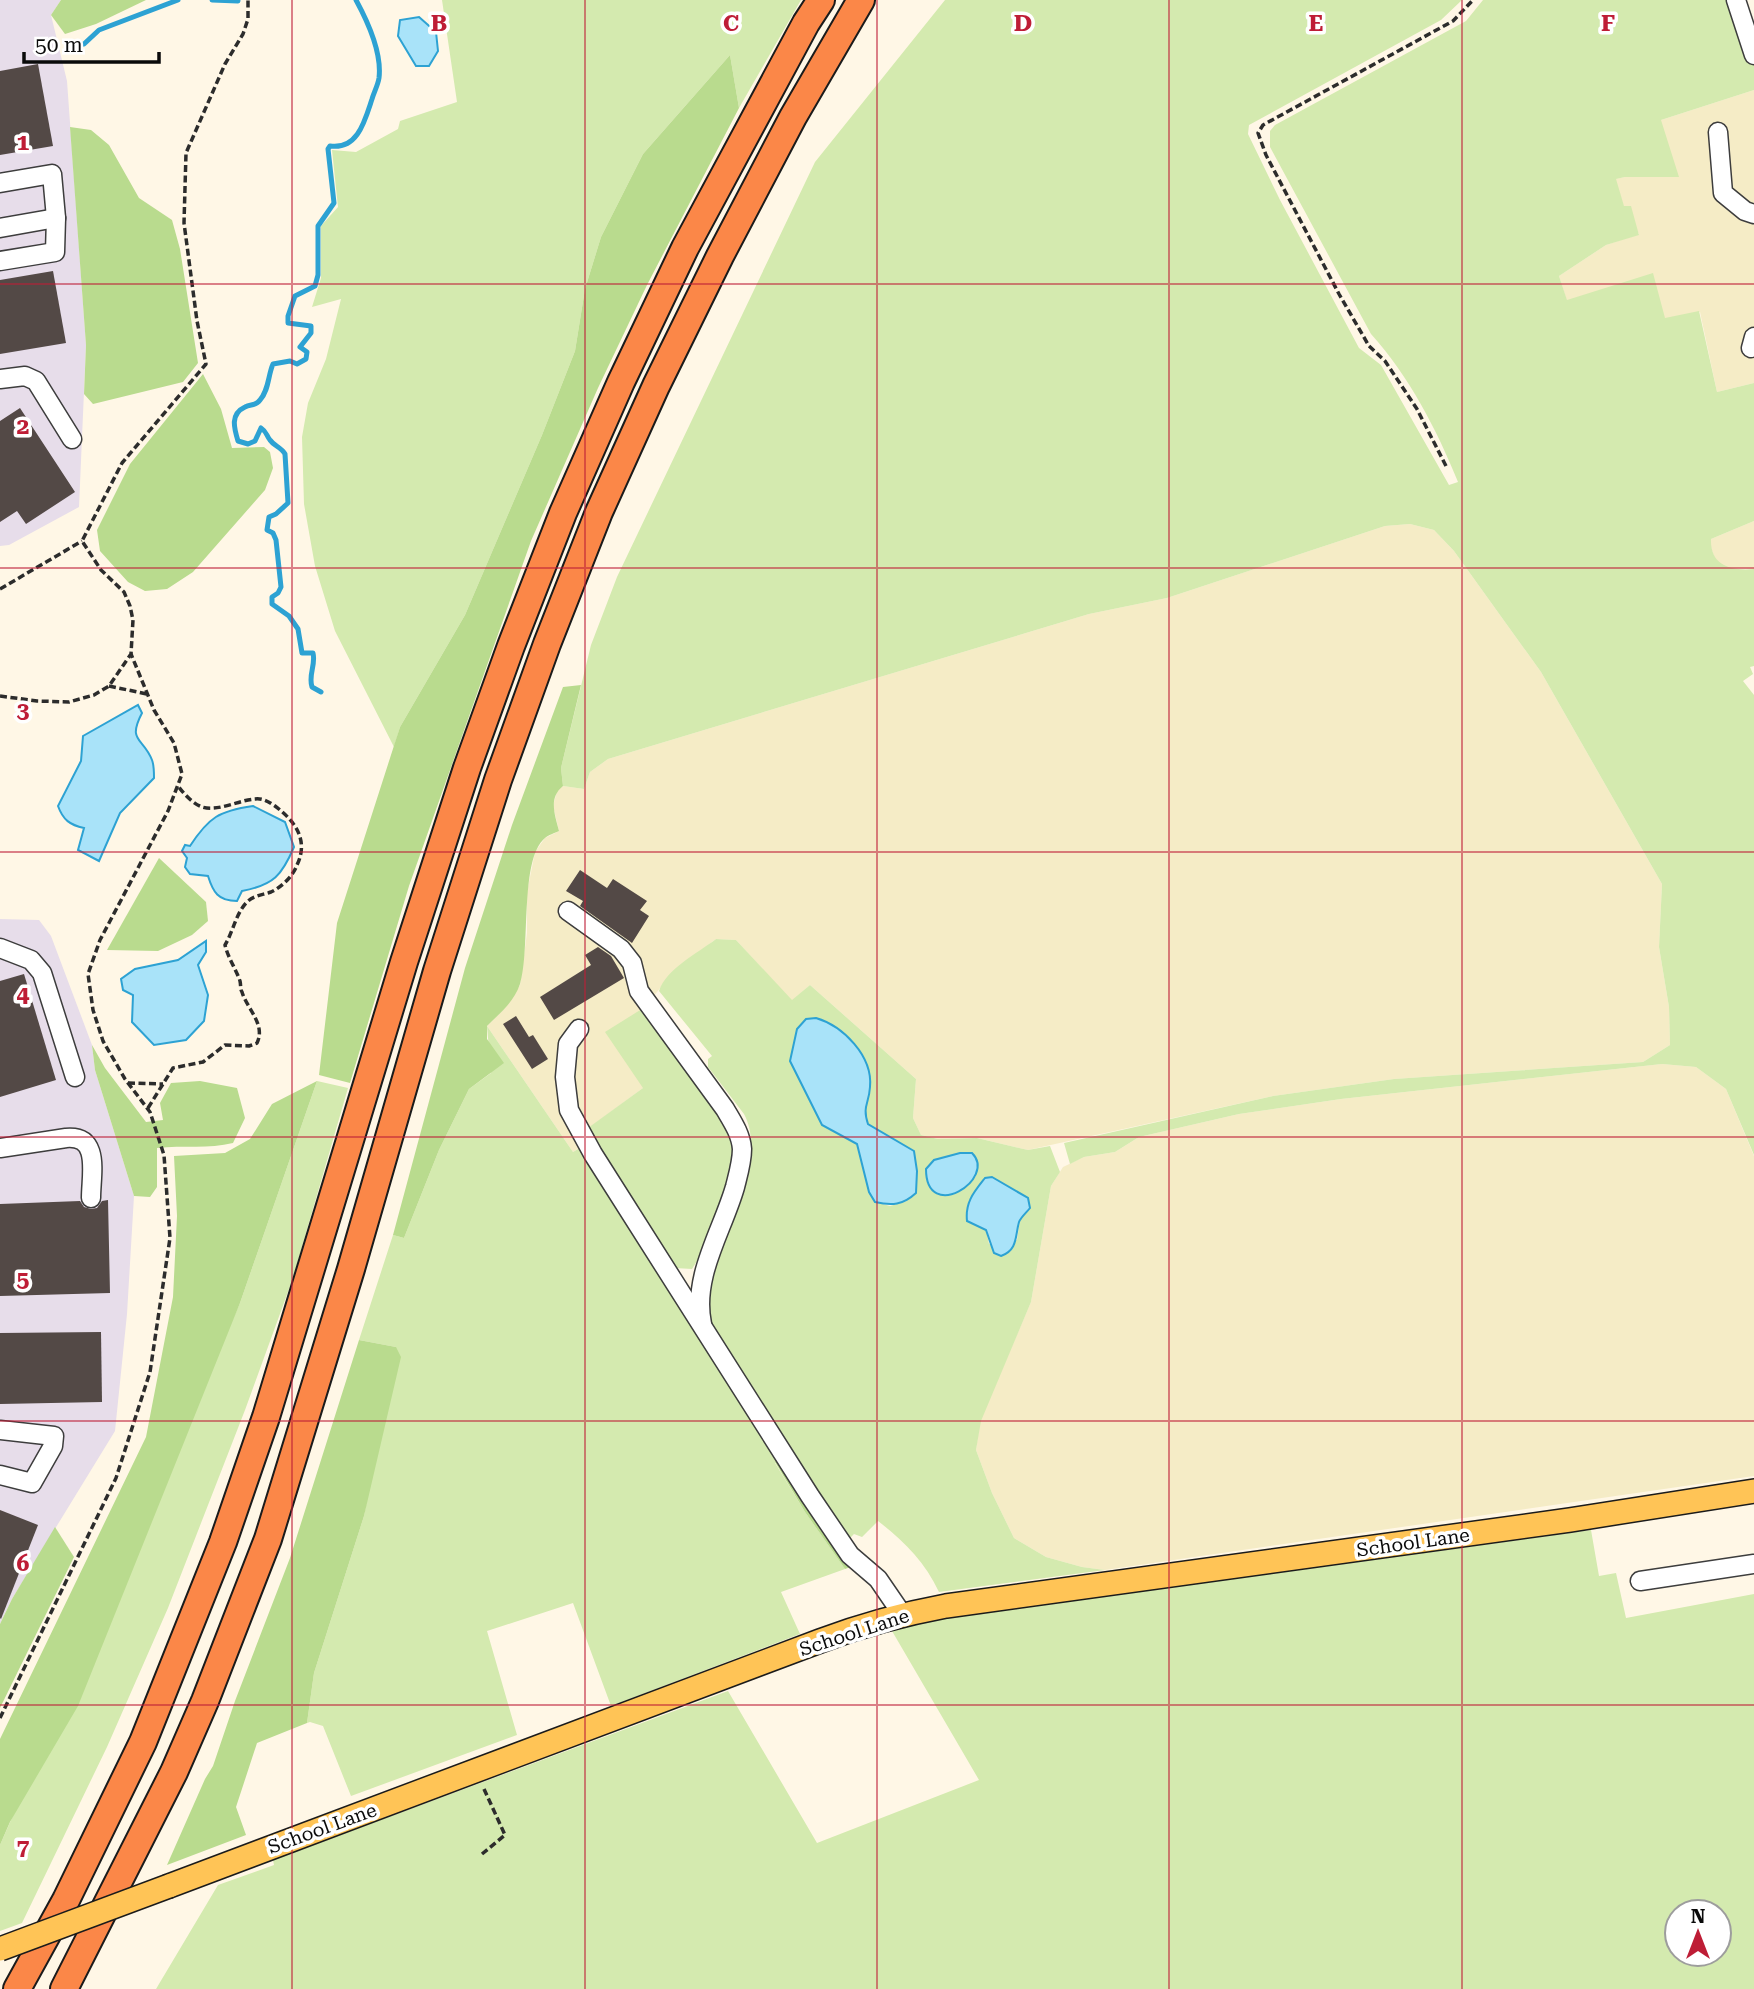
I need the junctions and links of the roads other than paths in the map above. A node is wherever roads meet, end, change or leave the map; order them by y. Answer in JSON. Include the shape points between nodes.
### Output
{"nodes":[{"id":1,"x":821,"y":0,"type":"edge"},
{"id":2,"x":862,"y":0,"type":"edge"},
{"id":3,"x":1736,"y":0,"type":"edge"},
{"id":4,"x":1754,"y":55,"type":"edge"},
{"id":5,"x":1718,"y":132,"type":"dead end"},
{"id":6,"x":0,"y":183,"type":"edge"},
{"id":7,"x":1754,"y":214,"type":"edge"},
{"id":8,"x":56,"y":218,"type":"junction"},
{"id":9,"x":0,"y":228,"type":"edge"},
{"id":10,"x":0,"y":261,"type":"edge"},
{"id":11,"x":0,"y":379,"type":"edge"},
{"id":12,"x":72,"y":439,"type":"dead end"},
{"id":13,"x":568,"y":911,"type":"dead end"},
{"id":14,"x":0,"y":948,"type":"edge"},
{"id":15,"x":579,"y":1029,"type":"dead end"},
{"id":16,"x":75,"y":1077,"type":"dead end"},
{"id":17,"x":0,"y":1148,"type":"edge"},
{"id":18,"x":91,"y":1198,"type":"dead end"},
{"id":19,"x":703,"y":1328,"type":"junction"},
{"id":20,"x":0,"y":1430,"type":"edge"},
{"id":21,"x":0,"y":1475,"type":"edge"},
{"id":22,"x":1754,"y":1491,"type":"edge"},
{"id":23,"x":1754,"y":1564,"type":"edge"},
{"id":24,"x":1640,"y":1581,"type":"dead end"},
{"id":25,"x":902,"y":1614,"type":"junction"},
{"id":26,"x":0,"y":1949,"type":"edge"},
{"id":27,"x":17,"y":1989,"type":"edge"},
{"id":28,"x":64,"y":1989,"type":"edge"}],
"edges":[{"from":1,"to":27,"type":"highway","via":[[685,248],[563,513],[467,768],[267,1417],[223,1542],[144,1742]]},
{"from":2,"to":28,"type":"highway","via":[[793,117],[720,256],[590,536],[498,780],[268,1539],[174,1772]]},
{"from":3,"to":4,"type":"lane"},
{"from":5,"to":7,"type":"lane","via":[[1723,193]]},
{"from":6,"to":8,"type":"lane","via":[[52,174]]},
{"from":8,"to":9,"type":"lane"},
{"from":8,"to":10,"type":"lane","via":[[55,252]]},
{"from":11,"to":12,"type":"lane","via":[[25,376],[36,381]]},
{"from":13,"to":19,"type":"lane","via":[[621,949],[632,963],[639,991],[737,1129],[742,1149],[740,1170],[703,1273]]},
{"from":14,"to":16,"type":"lane","via":[[31,960],[42,973]]},
{"from":15,"to":19,"type":"lane","via":[[568,1044],[569,1110]]},
{"from":17,"to":18,"type":"lane","via":[[76,1137],[84,1140],[91,1152]]},
{"from":19,"to":25,"type":"lane","via":[[850,1555],[878,1579]]},
{"from":20,"to":21,"type":"lane","via":[[54,1436],[32,1483]]},
{"from":22,"to":25,"type":"main road","name":"School Lane"},
{"from":23,"to":24,"type":"lane"},
{"from":25,"to":26,"type":"main road","name":"School Lane","bridge":true,"via":[[820,1640]]}]}
